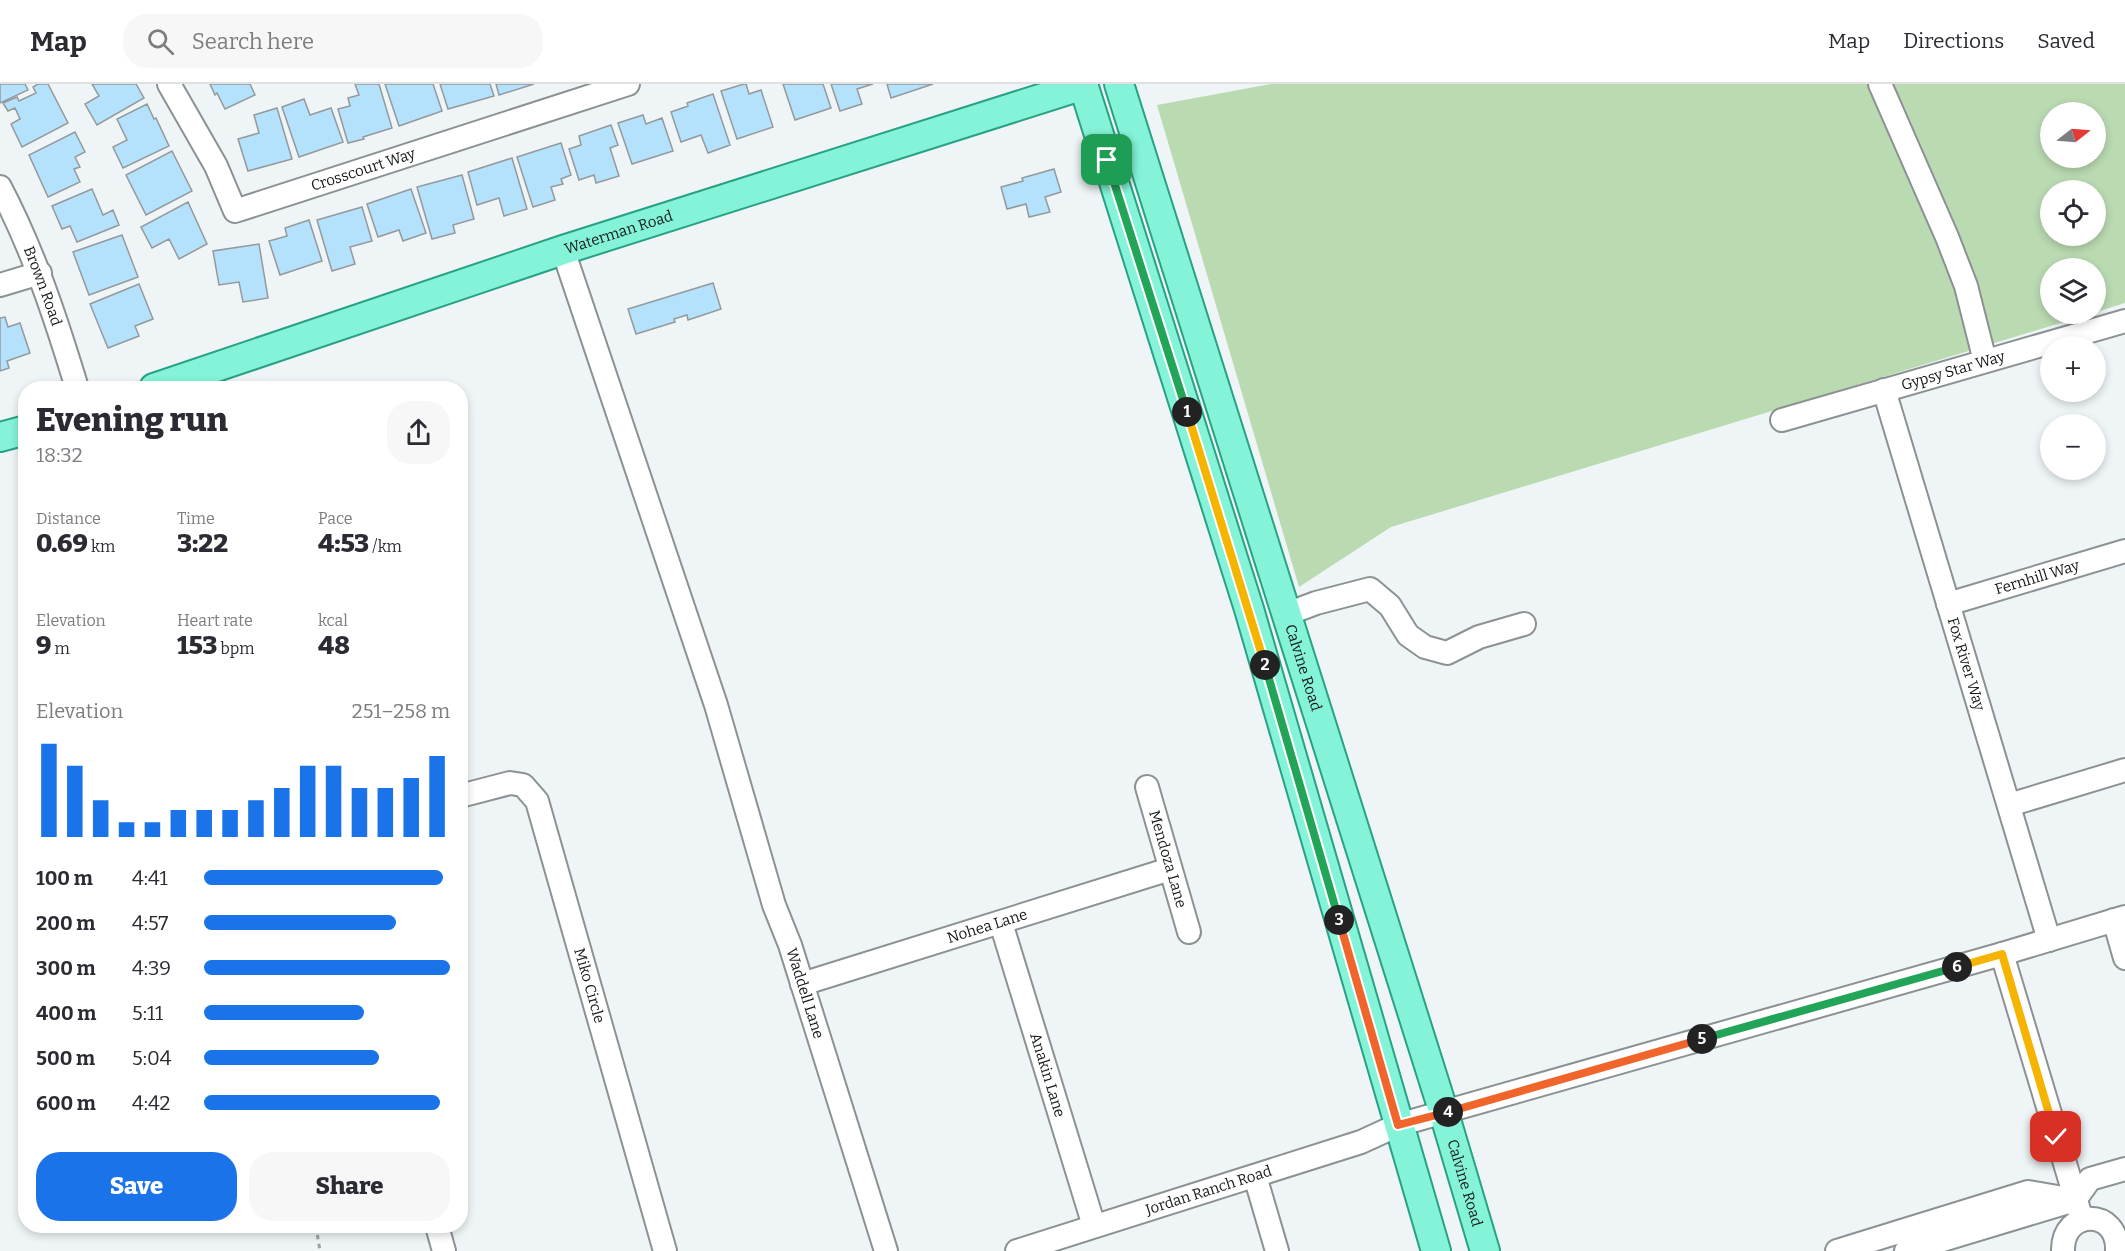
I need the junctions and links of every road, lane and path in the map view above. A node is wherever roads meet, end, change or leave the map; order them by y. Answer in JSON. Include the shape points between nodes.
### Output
{"nodes":[{"id":1,"x":169,"y":84,"type":"edge"},
{"id":2,"x":628,"y":84,"type":"edge"},
{"id":3,"x":1084,"y":84,"type":"edge"},
{"id":4,"x":1119,"y":84,"type":"edge"},
{"id":5,"x":1880,"y":84,"type":"edge"},
{"id":6,"x":0,"y":187,"type":"edge"},
{"id":7,"x":563,"y":250,"type":"junction"},
{"id":8,"x":40,"y":273,"type":"junction"},
{"id":9,"x":0,"y":285,"type":"edge"},
{"id":10,"x":2125,"y":321,"type":"edge"},
{"id":11,"x":1985,"y":361,"type":"junction"},
{"id":12,"x":75,"y":381,"type":"edge"},
{"id":13,"x":175,"y":381,"type":"edge"},
{"id":14,"x":1884,"y":390,"type":"junction"},
{"id":15,"x":1782,"y":420,"type":"dead end"},
{"id":16,"x":18,"y":432,"type":"edge"},
{"id":17,"x":0,"y":437,"type":"edge"},
{"id":18,"x":2125,"y":551,"type":"edge"},
{"id":19,"x":1948,"y":604,"type":"junction"},
{"id":20,"x":1287,"y":614,"type":"junction"},
{"id":21,"x":1524,"y":624,"type":"dead end"},
{"id":22,"x":2125,"y":770,"type":"edge"},
{"id":23,"x":1147,"y":787,"type":"dead end"},
{"id":24,"x":468,"y":794,"type":"edge"},
{"id":25,"x":2009,"y":805,"type":"junction"},
{"id":26,"x":1170,"y":869,"type":"junction"},
{"id":27,"x":2120,"y":918,"type":"edge"},
{"id":28,"x":1001,"y":923,"type":"junction"},
{"id":29,"x":1190,"y":932,"type":"dead end"},
{"id":30,"x":2049,"y":940,"type":"junction"},
{"id":31,"x":2002,"y":954,"type":"junction"},
{"id":32,"x":2125,"y":958,"type":"edge"},
{"id":33,"x":802,"y":984,"type":"junction"},
{"id":34,"x":1444,"y":1113,"type":"junction"},
{"id":35,"x":1398,"y":1125,"type":"junction"},
{"id":36,"x":2125,"y":1169,"type":"edge"},
{"id":37,"x":1255,"y":1176,"type":"junction"},
{"id":38,"x":2078,"y":1210,"type":"junction"},
{"id":39,"x":1094,"y":1226,"type":"junction"},
{"id":40,"x":317,"y":1233,"type":"edge"},
{"id":41,"x":439,"y":1233,"type":"edge"},
{"id":42,"x":320,"y":1251,"type":"edge"},
{"id":43,"x":444,"y":1251,"type":"edge"},
{"id":44,"x":665,"y":1251,"type":"edge"},
{"id":45,"x":886,"y":1251,"type":"edge"},
{"id":46,"x":1017,"y":1251,"type":"edge"},
{"id":47,"x":1277,"y":1251,"type":"edge"},
{"id":48,"x":1436,"y":1251,"type":"edge"},
{"id":49,"x":1485,"y":1251,"type":"edge"},
{"id":50,"x":1837,"y":1251,"type":"edge"},
{"id":51,"x":1906,"y":1251,"type":"edge"},
{"id":52,"x":2063,"y":1251,"type":"edge"},
{"id":53,"x":2118,"y":1251,"type":"edge"}],
"edges":[{"from":1,"to":2,"type":"street","name":"Crosscourt Way","via":[[216,166],[235,211]]},
{"from":3,"to":7,"type":"main road","name":"Waterman Road"},
{"from":3,"to":35,"type":"main road","via":[[1248,609]]},
{"from":4,"to":20,"type":"main road","name":"Calvine Road"},
{"from":5,"to":11,"type":"street","via":[[1966,286]]},
{"from":6,"to":8,"type":"street","name":"Brown Road"},
{"from":7,"to":13,"type":"main road","name":"Waterman Road"},
{"from":7,"to":33,"type":"street","name":"Waddell Lane","via":[[716,705],[774,906]]},
{"from":8,"to":9,"type":"street"},
{"from":8,"to":12,"type":"street","name":"Brown Road"},
{"from":10,"to":11,"type":"street","name":"Gypsy Star Way"},
{"from":11,"to":14,"type":"street","name":"Gypsy Star Way"},
{"from":14,"to":15,"type":"street","name":"Gypsy Star Way"},
{"from":14,"to":19,"type":"street","name":"Fox River Way"},
{"from":16,"to":17,"type":"main road"},
{"from":18,"to":19,"type":"street","name":"Fernhill Way"},
{"from":19,"to":25,"type":"street","name":"Fox River Way"},
{"from":20,"to":21,"type":"street","via":[[1370,589],[1390,606],[1408,635],[1425,648],[1447,654],[1479,637]]},
{"from":20,"to":34,"type":"main road","name":"Calvine Road"},
{"from":22,"to":25,"type":"street"},
{"from":23,"to":26,"type":"street","name":"Mendoza Lane"},
{"from":24,"to":44,"type":"street","name":"Miko Circle","via":[[510,783],[523,785],[537,801]]},
{"from":25,"to":30,"type":"street","name":"Fox River Way"},
{"from":26,"to":28,"type":"street","name":"Nohea Lane"},
{"from":26,"to":29,"type":"street","name":"Mendoza Lane"},
{"from":27,"to":30,"type":"street","name":"Jordan Ranch Road"},
{"from":27,"to":32,"type":"street"},
{"from":28,"to":33,"type":"street","name":"Nohea Lane"},
{"from":28,"to":39,"type":"street","name":"Anakin Lane"},
{"from":30,"to":31,"type":"street","name":"Jordan Ranch Road"},
{"from":31,"to":34,"type":"street","name":"Jordan Ranch Road"},
{"from":31,"to":38,"type":"street"},
{"from":33,"to":45,"type":"street","name":"Waddell Lane"},
{"from":34,"to":35,"type":"street","name":"Jordan Ranch Road"},
{"from":34,"to":49,"type":"main road","name":"Calvine Road"},
{"from":35,"to":37,"type":"street","name":"Jordan Ranch Road","via":[[1361,1142]]},
{"from":35,"to":48,"type":"main road"},
{"from":36,"to":38,"type":"street","via":[[2090,1179]]},
{"from":37,"to":39,"type":"street","name":"Jordan Ranch Road"},
{"from":37,"to":47,"type":"street"},
{"from":38,"to":50,"type":"street","via":[[2028,1192]]},
{"from":38,"to":51,"type":"street"},
{"from":38,"to":52,"type":"street","via":[[2065,1234]]},
{"from":38,"to":53,"type":"street","via":[[2110,1227]]},
{"from":39,"to":46,"type":"street","name":"Jordan Ranch Road"},
{"from":40,"to":42,"type":"path"},
{"from":41,"to":43,"type":"street"}]}
